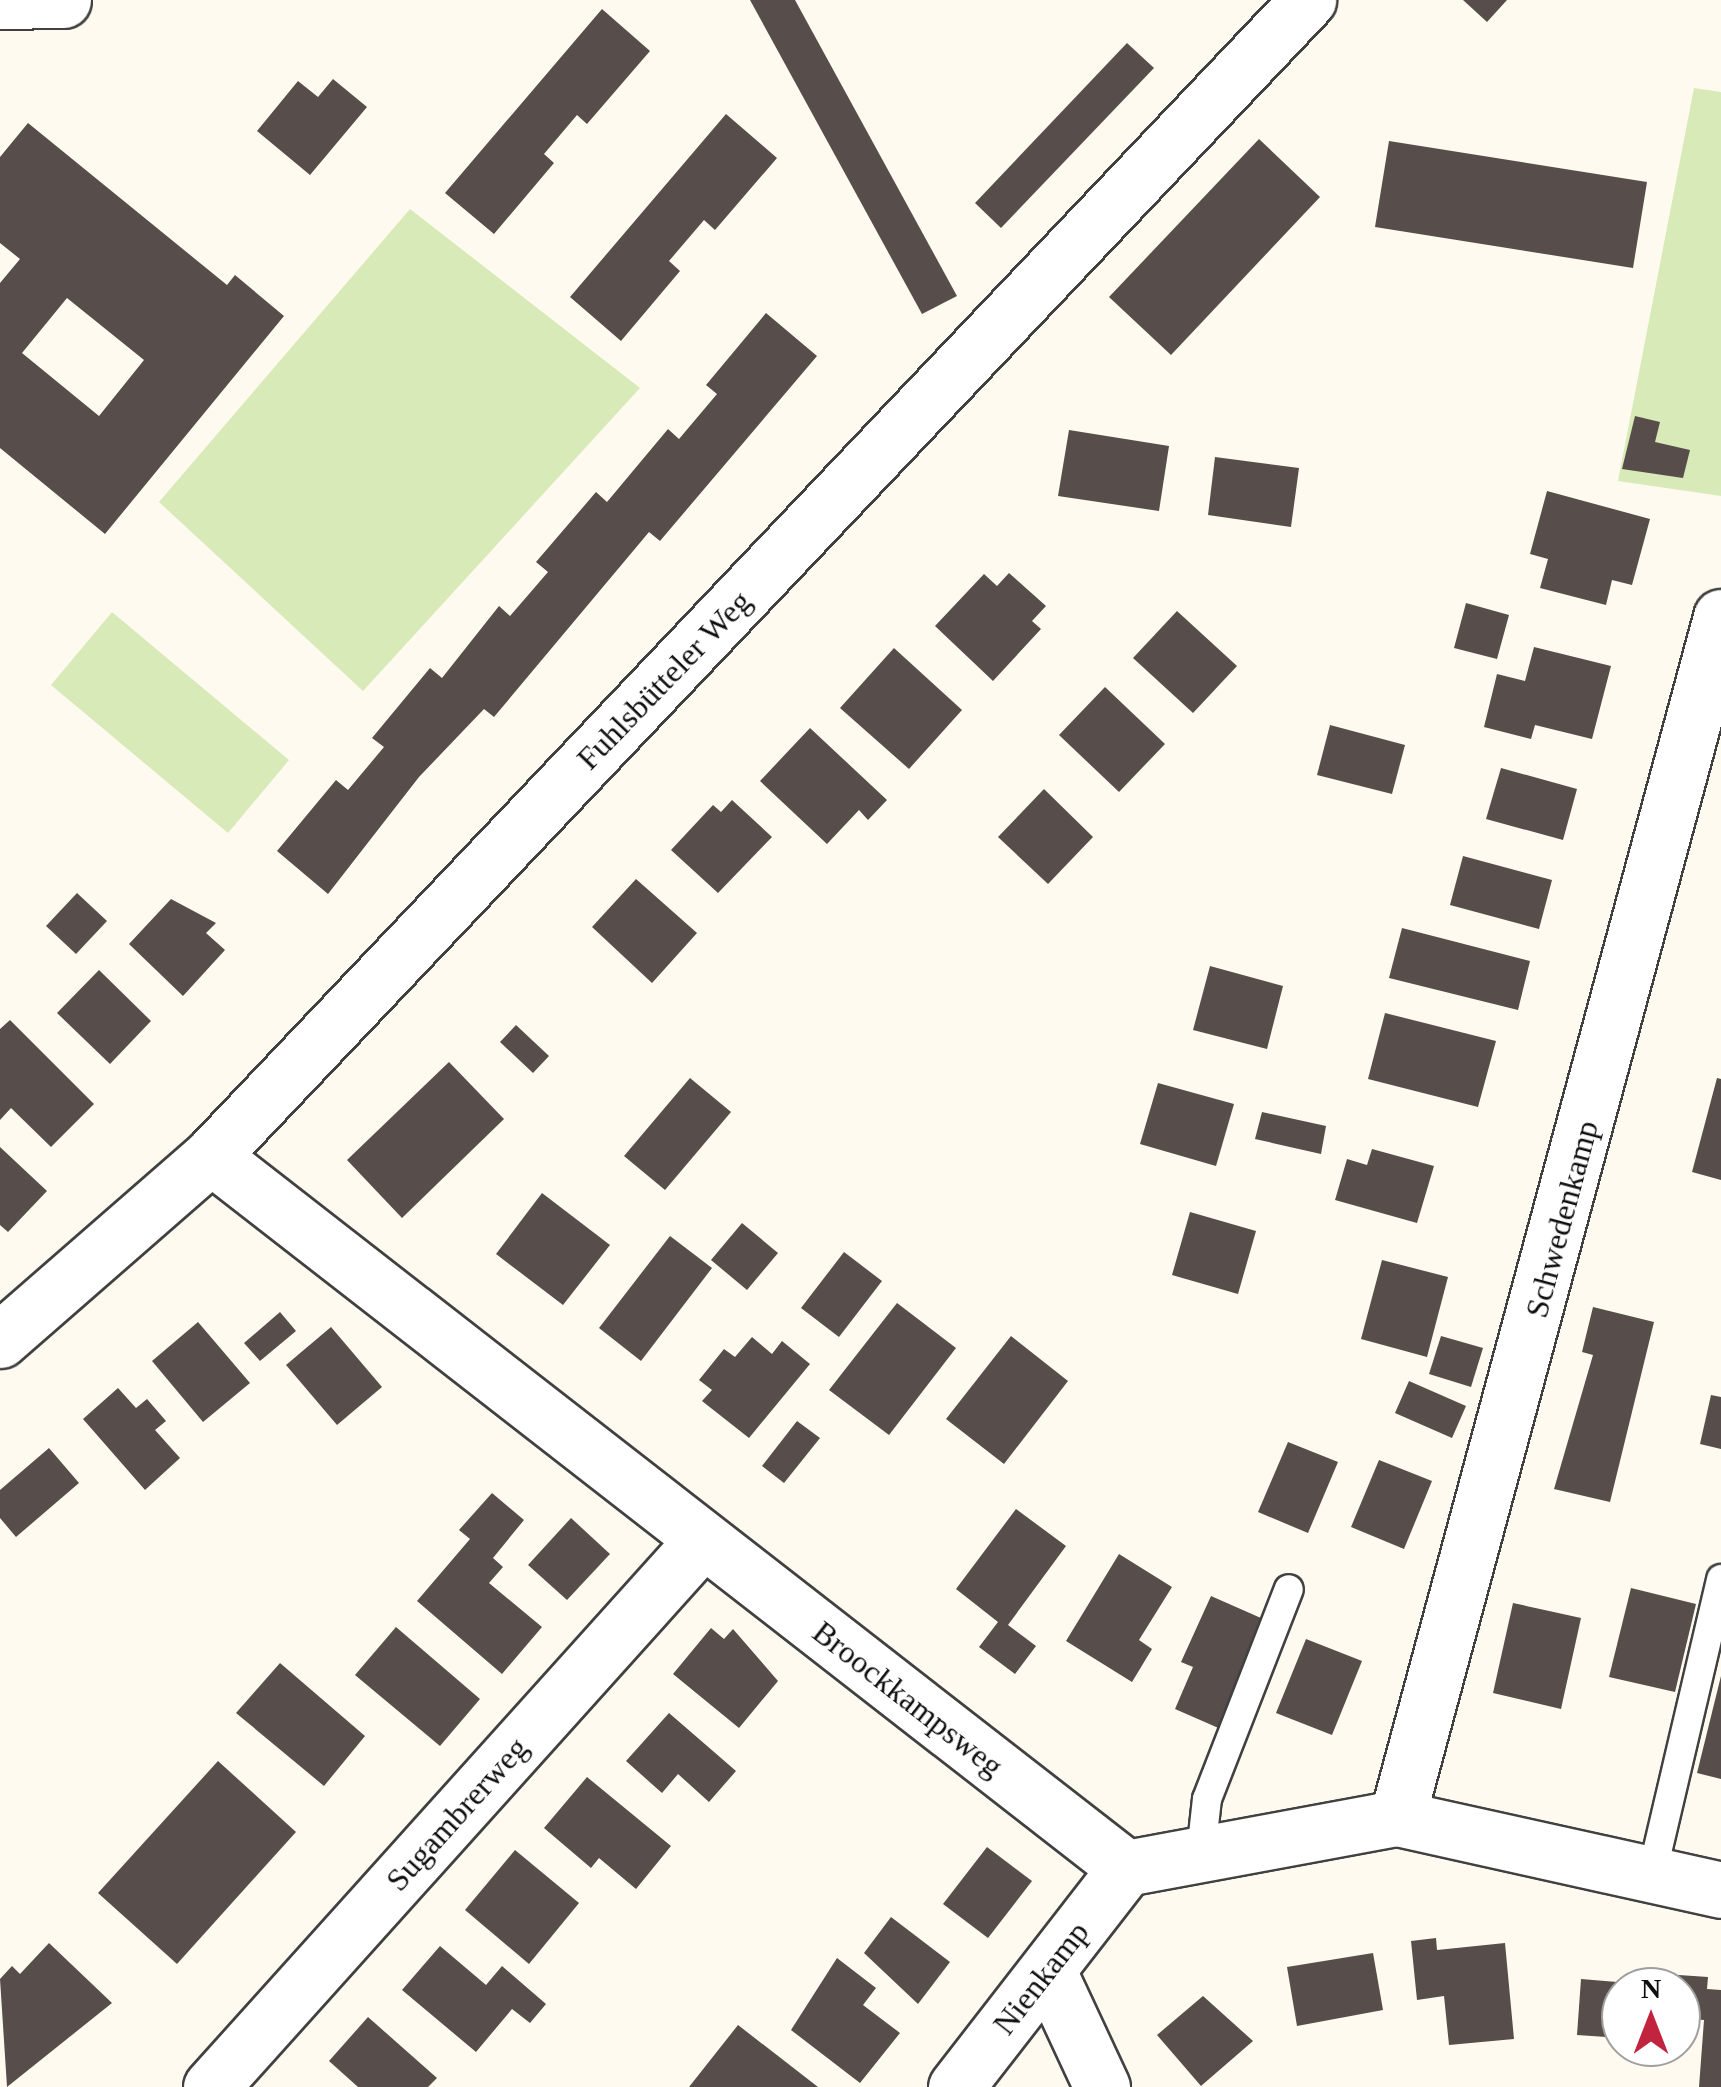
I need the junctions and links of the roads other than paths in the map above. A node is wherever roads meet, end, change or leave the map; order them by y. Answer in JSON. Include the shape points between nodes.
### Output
{"nodes":[{"id":1,"x":63,"y":0,"type":"edge"},
{"id":2,"x":1308,"y":0,"type":"edge"},
{"id":3,"x":0,"y":1,"type":"edge"},
{"id":4,"x":1721,"y":617,"type":"edge"},
{"id":5,"x":211,"y":1156,"type":"junction"},
{"id":6,"x":0,"y":1340,"type":"edge"},
{"id":7,"x":702,"y":1540,"type":"junction"},
{"id":8,"x":1721,"y":1578,"type":"edge"},
{"id":9,"x":1289,"y":1589,"type":"dead end"},
{"id":10,"x":1397,"y":1818,"type":"junction"},
{"id":11,"x":1201,"y":1853,"type":"junction"},
{"id":12,"x":1126,"y":1868,"type":"junction"},
{"id":13,"x":1652,"y":1874,"type":"junction"},
{"id":14,"x":1721,"y":1890,"type":"edge"},
{"id":15,"x":1048,"y":1970,"type":"junction"},
{"id":16,"x":212,"y":2087,"type":"edge"},
{"id":17,"x":956,"y":2087,"type":"edge"},
{"id":18,"x":1102,"y":2087,"type":"edge"}],
"edges":[{"from":1,"to":3,"type":"street"},
{"from":2,"to":5,"type":"street","name":"Fuhlsbütteler Weg"},
{"from":4,"to":10,"type":"street","name":"Schwedenkamp"},
{"from":5,"to":6,"type":"street","name":"Fuhlsbütteler Weg"},
{"from":5,"to":7,"type":"street","name":"Broockkampsweg"},
{"from":7,"to":12,"type":"street","name":"Broockkampsweg"},
{"from":7,"to":16,"type":"street","name":"Sugambrerweg"},
{"from":8,"to":13,"type":"lane"},
{"from":9,"to":11,"type":"lane","via":[[1207,1798]]},
{"from":10,"to":11,"type":"street"},
{"from":10,"to":13,"type":"street"},
{"from":11,"to":12,"type":"street"},
{"from":12,"to":15,"type":"street","name":"Nienkamp"},
{"from":13,"to":14,"type":"street"},
{"from":15,"to":17,"type":"street","name":"Nienkamp"},
{"from":15,"to":18,"type":"street"}]}
